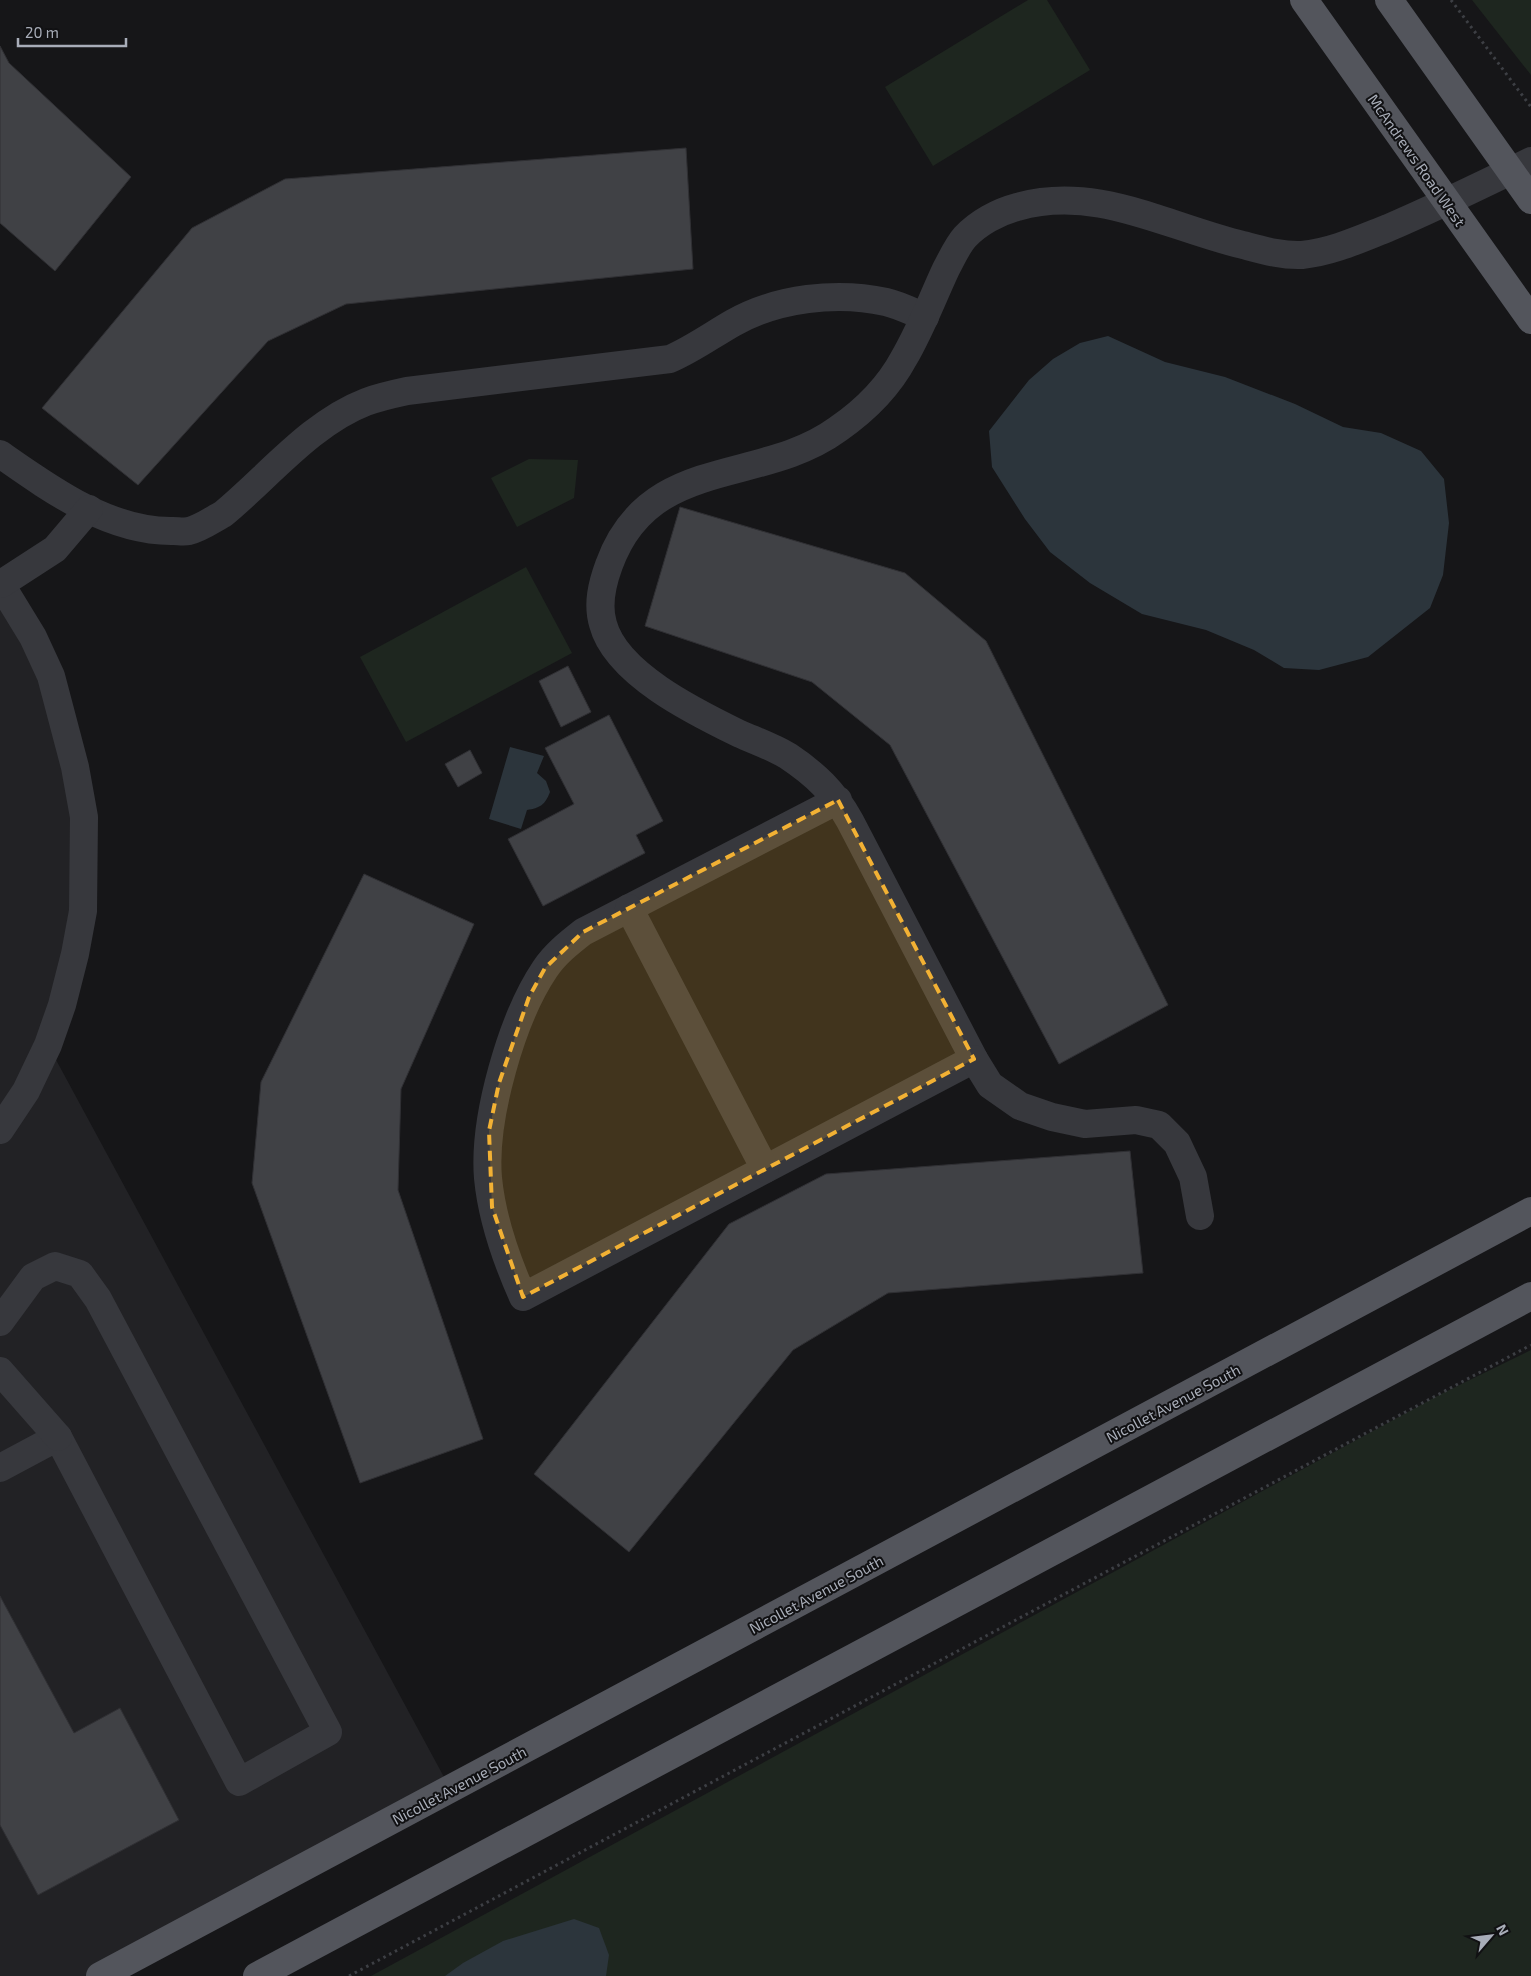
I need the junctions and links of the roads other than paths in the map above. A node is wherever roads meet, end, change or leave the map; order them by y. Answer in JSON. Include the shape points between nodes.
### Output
{"nodes":[{"id":1,"x":1304,"y":0,"type":"edge"},
{"id":2,"x":1389,"y":0,"type":"edge"},
{"id":3,"x":1520,"y":166,"type":"edge"},
{"id":4,"x":1531,"y":200,"type":"edge"},
{"id":5,"x":1448,"y":202,"type":"junction"},
{"id":6,"x":925,"y":317,"type":"junction"},
{"id":7,"x":1531,"y":320,"type":"edge"},
{"id":8,"x":0,"y":454,"type":"edge"},
{"id":9,"x":89,"y":509,"type":"junction"},
{"id":10,"x":0,"y":584,"type":"edge"},
{"id":11,"x":838,"y":800,"type":"junction"},
{"id":12,"x":629,"y":908,"type":"junction"},
{"id":13,"x":974,"y":1059,"type":"junction"},
{"id":14,"x":0,"y":1130,"type":"edge"},
{"id":15,"x":765,"y":1169,"type":"junction"},
{"id":16,"x":1531,"y":1211,"type":"edge"},
{"id":17,"x":1200,"y":1216,"type":"dead end"},
{"id":18,"x":1531,"y":1296,"type":"edge"},
{"id":19,"x":0,"y":1322,"type":"edge"},
{"id":20,"x":0,"y":1372,"type":"edge"},
{"id":21,"x":58,"y":1437,"type":"junction"},
{"id":22,"x":0,"y":1468,"type":"edge"},
{"id":23,"x":100,"y":1976,"type":"edge"},
{"id":24,"x":257,"y":1976,"type":"edge"}],
"edges":[{"from":1,"to":5,"type":"main road","name":"McAndrews Road West"},
{"from":2,"to":3,"type":"main road"},
{"from":3,"to":4,"type":"main road"},
{"from":3,"to":5,"type":"street"},
{"from":5,"to":6,"type":"street","via":[[1350,244],[1303,255],[1229,242],[1101,202],[1048,200],[1027,204],[994,216],[964,239]]},
{"from":5,"to":7,"type":"main road","name":"McAndrews Road West"},
{"from":6,"to":9,"type":"street","via":[[888,302],[862,298],[809,299],[780,304],[756,311],[701,344],[654,362],[407,391],[365,402],[323,426],[223,514],[188,531],[149,530]]},
{"from":6,"to":11,"type":"street","via":[[902,362],[884,387],[839,429],[794,454],[700,478],[662,497],[626,531],[604,578],[600,602],[602,623],[609,641],[641,676],[708,719],[786,755],[827,787]]},
{"from":8,"to":9,"type":"street"},
{"from":9,"to":10,"type":"street","via":[[55,549]]},
{"from":10,"to":14,"type":"street","via":[[33,637],[51,676],[73,759],[84,817],[83,911],[62,1005],[48,1045],[26,1091]]},
{"from":11,"to":12,"type":"street"},
{"from":11,"to":13,"type":"street"},
{"from":12,"to":15,"type":"street"},
{"from":12,"to":15,"type":"street","via":[[583,932],[545,968],[519,1020],[499,1083],[489,1131],[490,1196],[500,1238],[523,1297]]},
{"from":13,"to":15,"type":"street"},
{"from":13,"to":17,"type":"street","via":[[990,1085],[1020,1106],[1085,1124],[1136,1120],[1160,1125],[1177,1144],[1193,1177]]},
{"from":16,"to":23,"type":"main road","name":"Nicollet Avenue South"},
{"from":18,"to":24,"type":"main road"},
{"from":19,"to":21,"type":"street","via":[[33,1277],[55,1266],[80,1274],[98,1298],[328,1732],[239,1782]]},
{"from":20,"to":21,"type":"street"},
{"from":21,"to":22,"type":"street"}]}
